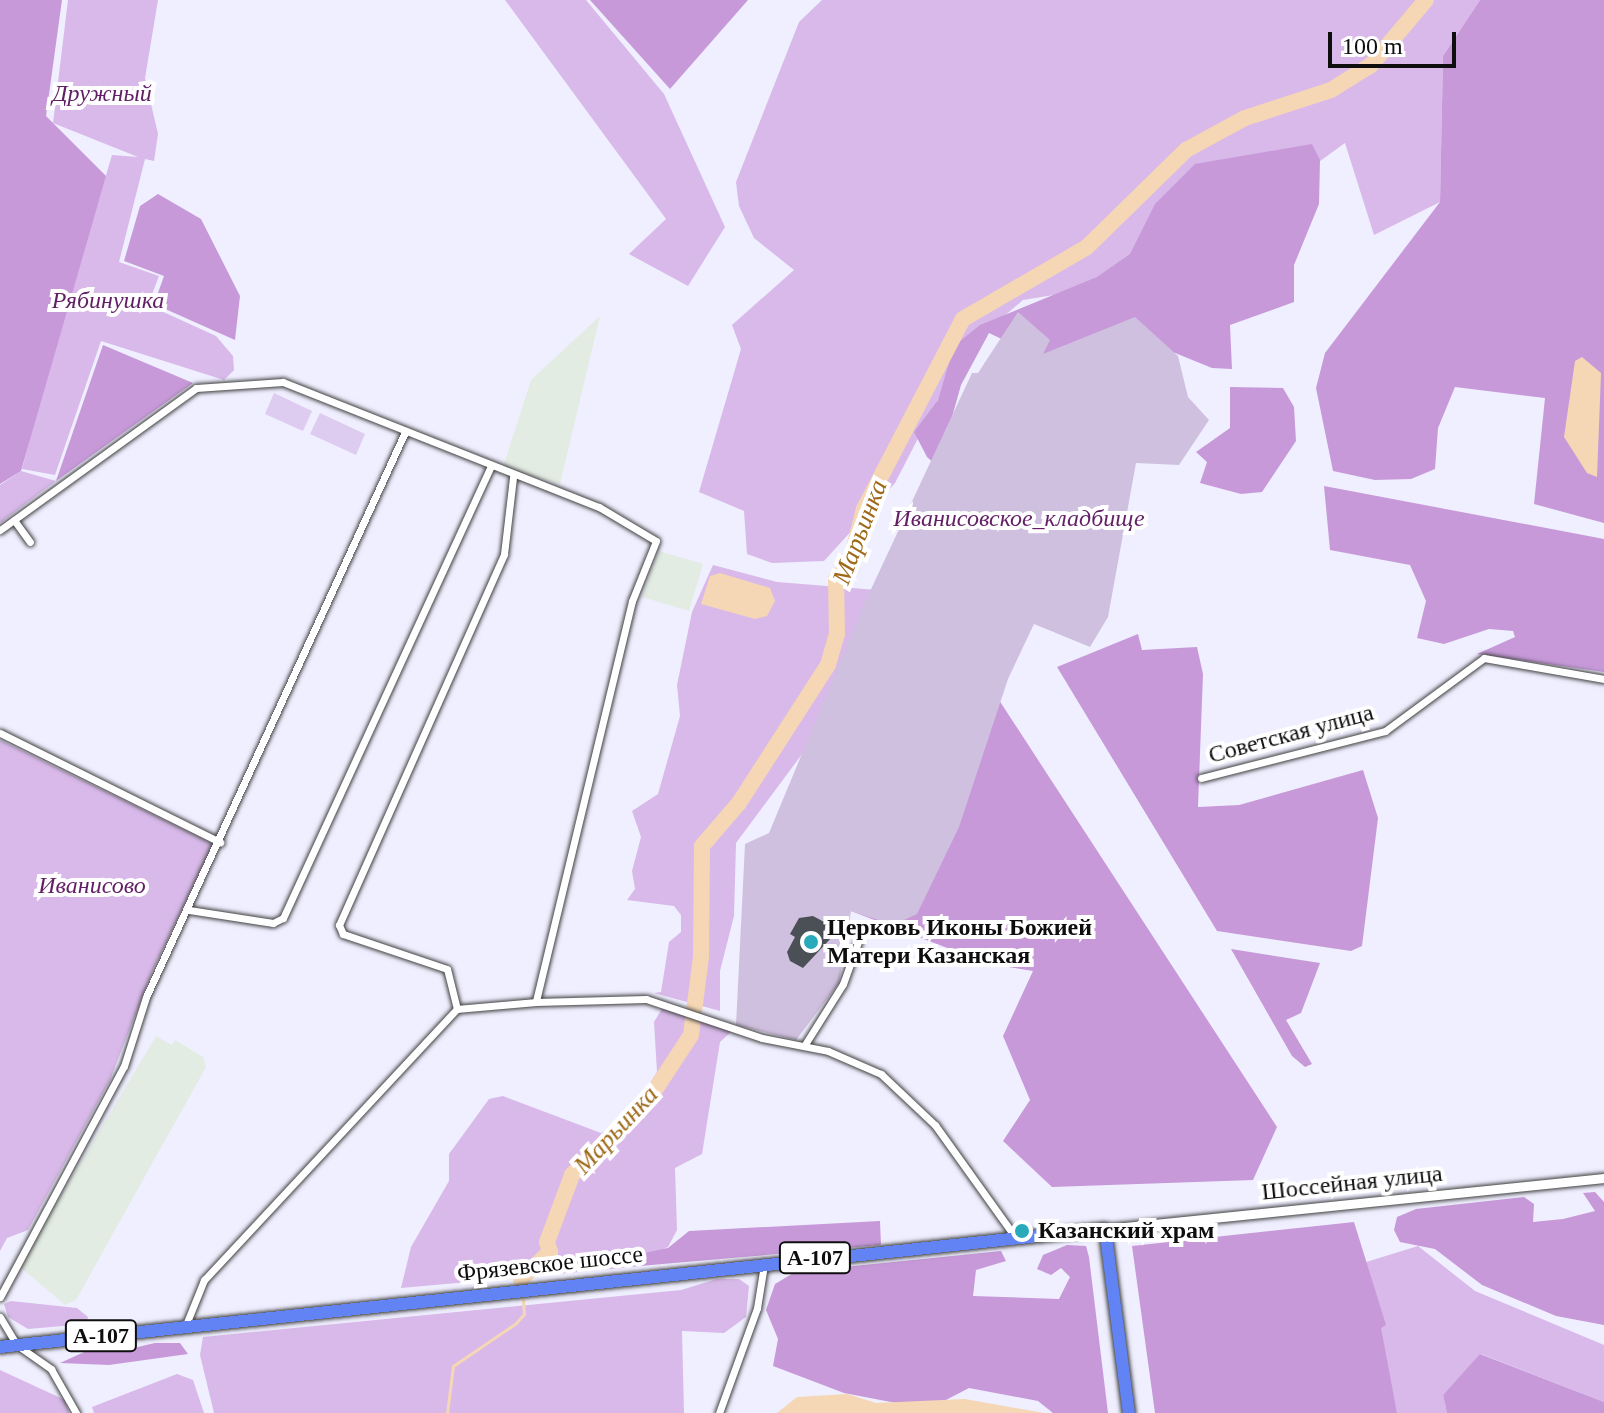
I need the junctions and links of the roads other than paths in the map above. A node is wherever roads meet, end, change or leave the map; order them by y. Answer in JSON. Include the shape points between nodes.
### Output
{"nodes":[{"id":1,"x":405,"y":432,"type":"junction"},
{"id":2,"x":490,"y":467,"type":"junction"},
{"id":3,"x":513,"y":477,"type":"junction"},
{"id":4,"x":14,"y":520,"type":"junction"},
{"id":5,"x":0,"y":530,"type":"edge"},
{"id":6,"x":31,"y":541,"type":"dead end"},
{"id":7,"x":1604,"y":679,"type":"edge"},
{"id":8,"x":0,"y":733,"type":"edge"},
{"id":9,"x":1201,"y":778,"type":"dead end"},
{"id":10,"x":220,"y":842,"type":"junction"},
{"id":11,"x":189,"y":910,"type":"junction"},
{"id":12,"x":858,"y":942,"type":"dead end"},
{"id":13,"x":536,"y":1002,"type":"junction"},
{"id":14,"x":457,"y":1009,"type":"junction"},
{"id":15,"x":804,"y":1046,"type":"junction"},
{"id":16,"x":1604,"y":1178,"type":"edge"},
{"id":17,"x":1105,"y":1229,"type":"junction"},
{"id":18,"x":1016,"y":1238,"type":"junction"},
{"id":19,"x":764,"y":1263,"type":"junction"},
{"id":20,"x":0,"y":1297,"type":"edge"},
{"id":21,"x":0,"y":1317,"type":"edge"},
{"id":22,"x":185,"y":1327,"type":"junction"},
{"id":23,"x":17,"y":1345,"type":"junction"},
{"id":24,"x":0,"y":1347,"type":"edge"},
{"id":25,"x":76,"y":1413,"type":"edge"},
{"id":26,"x":719,"y":1413,"type":"edge"},
{"id":27,"x":1129,"y":1413,"type":"edge"}],
"edges":[{"from":1,"to":2,"type":"street"},
{"from":1,"to":4,"type":"street","via":[[283,382],[196,388]]},
{"from":1,"to":10,"type":"street"},
{"from":2,"to":3,"type":"street"},
{"from":2,"to":11,"type":"street","via":[[283,918],[273,923]]},
{"from":3,"to":13,"type":"street","via":[[599,507],[656,541],[632,601]]},
{"from":3,"to":14,"type":"street","via":[[504,554],[339,925],[343,934],[447,969]]},
{"from":4,"to":5,"type":"street"},
{"from":4,"to":6,"type":"street"},
{"from":7,"to":9,"type":"street","name":"Советская улица","via":[[1484,658],[1464,667],[1385,731]]},
{"from":8,"to":10,"type":"street"},
{"from":10,"to":11,"type":"street"},
{"from":11,"to":20,"type":"street","via":[[146,997],[124,1066]]},
{"from":12,"to":15,"type":"street","via":[[843,984]]},
{"from":13,"to":14,"type":"street"},
{"from":13,"to":15,"type":"street","via":[[613,995],[694,1011]]},
{"from":14,"to":22,"type":"street","via":[[204,1280]]},
{"from":15,"to":18,"type":"street","via":[[856,1062],[902,1087]]},
{"from":16,"to":17,"type":"street","name":"Шоссейная улица"},
{"from":17,"to":18,"type":"highway","name":"Фрязевское шоссе","number":"А-107"},
{"from":17,"to":27,"type":"highway"},
{"from":18,"to":19,"type":"highway","name":"Фрязевское шоссе","number":"А-107"},
{"from":19,"to":22,"type":"highway","name":"Фрязевское шоссе","number":"А-107"},
{"from":19,"to":26,"type":"street","via":[[757,1308]]},
{"from":21,"to":23,"type":"street"},
{"from":22,"to":23,"type":"highway","name":"Фрязевское шоссе","number":"А-107"},
{"from":23,"to":24,"type":"highway","name":"Фрязевское шоссе","number":"А-107"},
{"from":23,"to":25,"type":"street","via":[[51,1369]]}]}
